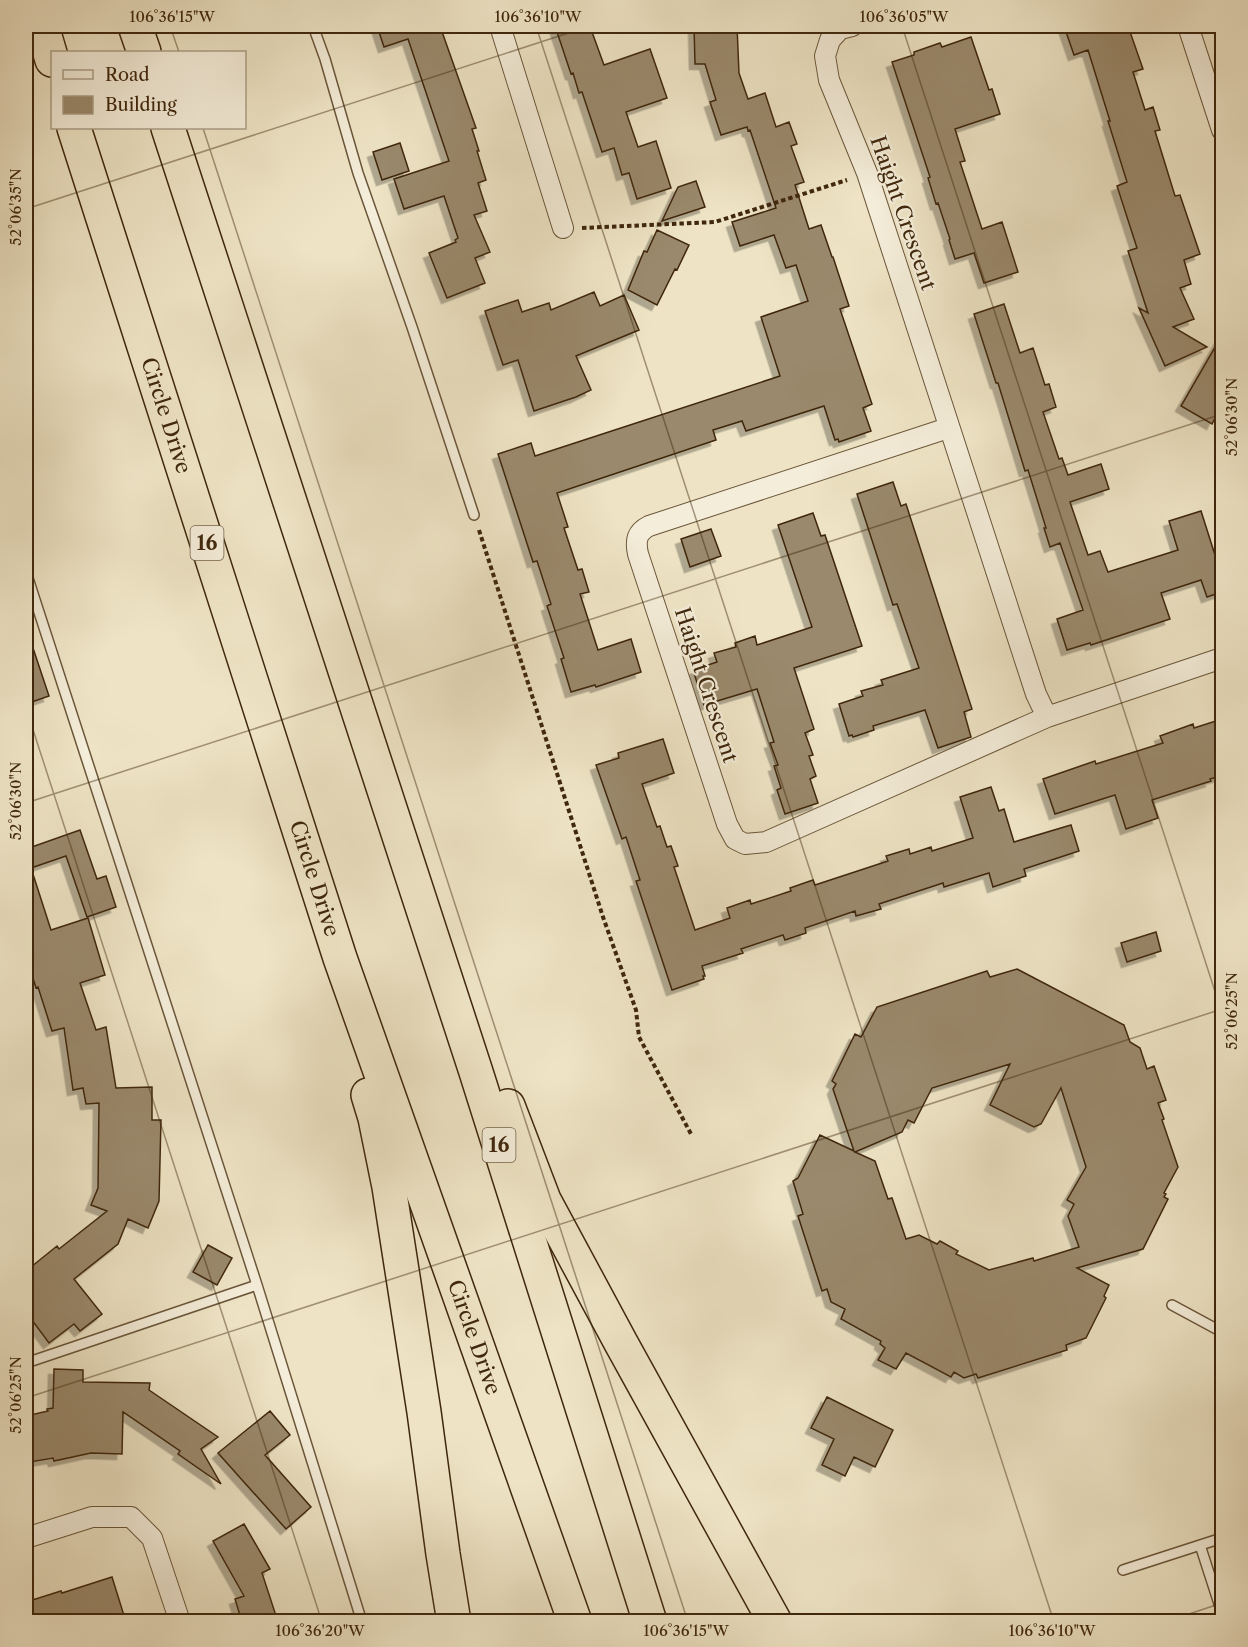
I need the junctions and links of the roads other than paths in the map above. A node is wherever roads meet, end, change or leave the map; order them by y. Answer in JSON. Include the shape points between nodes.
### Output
{"nodes":[{"id":1,"x":42,"y":26,"type":"edge"},
{"id":2,"x":135,"y":26,"type":"edge"},
{"id":3,"x":313,"y":26,"type":"edge"},
{"id":4,"x":500,"y":26,"type":"edge"},
{"id":5,"x":852,"y":26,"type":"edge"},
{"id":6,"x":1188,"y":26,"type":"edge"},
{"id":7,"x":144,"y":51,"type":"edge"},
{"id":8,"x":51,"y":57,"type":"edge"},
{"id":9,"x":74,"y":129,"type":"edge"},
{"id":10,"x":168,"y":129,"type":"edge"},
{"id":11,"x":1222,"y":130,"type":"edge"},
{"id":12,"x":563,"y":228,"type":"dead end"},
{"id":13,"x":948,"y":428,"type":"junction"},
{"id":14,"x":474,"y":515,"type":"road end"},
{"id":15,"x":26,"y":572,"type":"edge"},
{"id":16,"x":1222,"y":658,"type":"edge"},
{"id":17,"x":345,"y":669,"type":"junction"},
{"id":18,"x":1047,"y":717,"type":"junction"},
{"id":19,"x":340,"y":958,"type":"junction"},
{"id":20,"x":257,"y":1285,"type":"junction"},
{"id":21,"x":1172,"y":1305,"type":"dead end"},
{"id":22,"x":1222,"y":1332,"type":"edge"},
{"id":23,"x":26,"y":1363,"type":"edge"},
{"id":24,"x":26,"y":1538,"type":"edge"},
{"id":25,"x":1222,"y":1538,"type":"edge"},
{"id":26,"x":1200,"y":1545,"type":"junction"},
{"id":27,"x":1123,"y":1570,"type":"dead end"},
{"id":28,"x":1222,"y":1613,"type":"edge"},
{"id":29,"x":180,"y":1622,"type":"edge"},
{"id":30,"x":362,"y":1622,"type":"edge"},
{"id":31,"x":454,"y":1622,"type":"edge"},
{"id":32,"x":575,"y":1622,"type":"edge"},
{"id":33,"x":650,"y":1622,"type":"edge"},
{"id":34,"x":775,"y":1622,"type":"edge"}],
"edges":[{"from":1,"to":8,"type":"highway"},
{"from":2,"to":7,"type":"highway"},
{"from":3,"to":14,"type":"lane","via":[[358,173]]},
{"from":4,"to":12,"type":"street"},
{"from":5,"to":13,"type":"street","name":"Haight Crescent","via":[[840,29],[830,40],[825,56],[829,80],[867,173]]},
{"from":6,"to":11,"type":"street"},
{"from":9,"to":19,"type":"highway","name":"Circle Drive","number":"16"},
{"from":10,"to":17,"type":"highway","number":"16"},
{"from":13,"to":18,"type":"street","name":"Haight Crescent"},
{"from":13,"to":18,"type":"street","name":"Haight Crescent","via":[[649,526],[638,535],[638,554],[727,824],[735,839],[745,844],[766,842]]},
{"from":15,"to":20,"type":"lane"},
{"from":16,"to":18,"type":"street","name":"Haight Crescent"},
{"from":17,"to":33,"type":"highway","number":"16"},
{"from":17,"to":34,"type":"highway","via":[[456,978],[544,1200]]},
{"from":19,"to":31,"type":"highway","via":[[344,1013],[375,1118],[389,1187]]},
{"from":19,"to":32,"type":"highway","name":"Circle Drive","number":"16"},
{"from":20,"to":23,"type":"lane"},
{"from":20,"to":30,"type":"lane"},
{"from":21,"to":22,"type":"lane"},
{"from":24,"to":29,"type":"street","via":[[92,1517],[131,1516],[152,1538]]},
{"from":25,"to":26,"type":"lane"},
{"from":26,"to":27,"type":"lane"},
{"from":26,"to":28,"type":"lane"}]}
